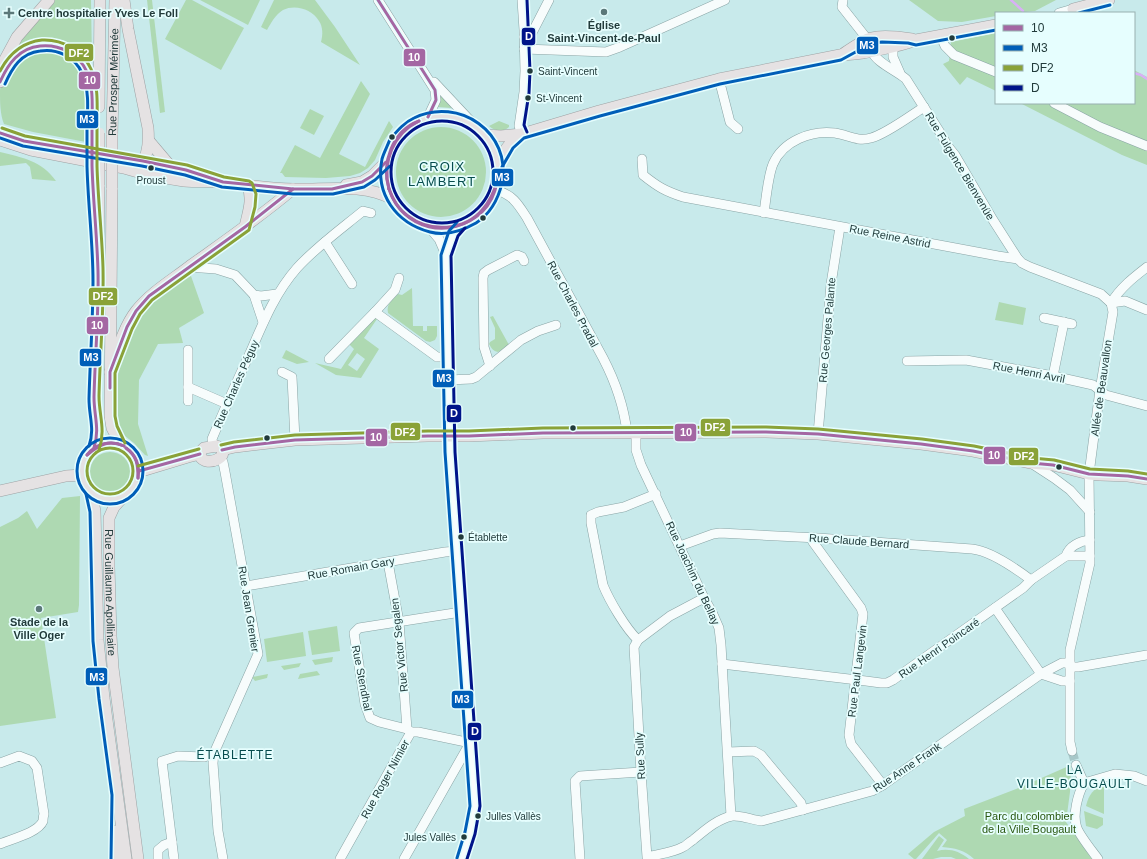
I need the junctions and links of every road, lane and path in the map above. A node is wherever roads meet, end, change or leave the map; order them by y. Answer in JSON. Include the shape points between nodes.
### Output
{"nodes":[{"id":1,"x":49,"y":0,"type":"edge"},
{"id":2,"x":100,"y":0,"type":"edge"},
{"id":3,"x":114,"y":0,"type":"edge"},
{"id":4,"x":124,"y":0,"type":"edge"},
{"id":5,"x":522,"y":0,"type":"edge"},
{"id":6,"x":549,"y":0,"type":"edge"},
{"id":7,"x":725,"y":0,"type":"edge"},
{"id":8,"x":844,"y":0,"type":"edge"},
{"id":9,"x":1109,"y":0,"type":"edge"},
{"id":10,"x":380,"y":1,"type":"edge"},
{"id":11,"x":1085,"y":3,"type":"edge"},
{"id":12,"x":1073,"y":9,"type":"joint"},
{"id":13,"x":1062,"y":12,"type":"edge"},
{"id":14,"x":995,"y":26,"type":"edge"},
{"id":15,"x":940,"y":35,"type":"junction"},
{"id":16,"x":524,"y":37,"type":"junction"},
{"id":17,"x":877,"y":38,"type":"junction"},
{"id":18,"x":916,"y":40,"type":"junction"},
{"id":19,"x":893,"y":47,"type":"junction"},
{"id":20,"x":524,"y":49,"type":"junction"},
{"id":21,"x":870,"y":53,"type":"junction"},
{"id":22,"x":840,"y":55,"type":"junction"},
{"id":23,"x":417,"y":64,"type":"junction"},
{"id":24,"x":0,"y":69,"type":"edge"},
{"id":25,"x":995,"y":72,"type":"edge"},
{"id":26,"x":900,"y":73,"type":"junction"},
{"id":27,"x":719,"y":79,"type":"junction"},
{"id":28,"x":0,"y":82,"type":"edge"},
{"id":29,"x":1056,"y":104,"type":"edge"},
{"id":30,"x":924,"y":107,"type":"junction"},
{"id":31,"x":428,"y":118,"type":"junction"},
{"id":32,"x":738,"y":130,"type":"dead end"},
{"id":33,"x":95,"y":132,"type":"junction"},
{"id":34,"x":482,"y":132,"type":"junction"},
{"id":35,"x":0,"y":133,"type":"edge"},
{"id":36,"x":522,"y":134,"type":"junction"},
{"id":37,"x":0,"y":140,"type":"edge"},
{"id":38,"x":149,"y":141,"type":"junction"},
{"id":39,"x":1147,"y":146,"type":"edge"},
{"id":40,"x":642,"y":159,"type":"dead end"},
{"id":41,"x":143,"y":161,"type":"junction"},
{"id":42,"x":386,"y":162,"type":"junction"},
{"id":43,"x":498,"y":165,"type":"junction"},
{"id":44,"x":171,"y":167,"type":"junction"},
{"id":45,"x":124,"y":168,"type":"junction"},
{"id":46,"x":223,"y":182,"type":"junction"},
{"id":47,"x":248,"y":186,"type":"junction"},
{"id":48,"x":293,"y":189,"type":"junction"},
{"id":49,"x":332,"y":189,"type":"junction"},
{"id":50,"x":496,"y":190,"type":"junction"},
{"id":51,"x":392,"y":199,"type":"junction"},
{"id":52,"x":371,"y":213,"type":"dead end"},
{"id":53,"x":764,"y":213,"type":"junction"},
{"id":54,"x":461,"y":225,"type":"junction"},
{"id":55,"x":244,"y":227,"type":"junction"},
{"id":56,"x":429,"y":227,"type":"junction"},
{"id":57,"x":840,"y":227,"type":"junction"},
{"id":58,"x":325,"y":242,"type":"junction"},
{"id":59,"x":446,"y":255,"type":"junction"},
{"id":60,"x":1018,"y":259,"type":"junction"},
{"id":61,"x":524,"y":261,"type":"dead end"},
{"id":62,"x":188,"y":267,"type":"junction"},
{"id":63,"x":1147,"y":267,"type":"edge"},
{"id":64,"x":399,"y":278,"type":"dead end"},
{"id":65,"x":352,"y":284,"type":"dead end"},
{"id":66,"x":278,"y":294,"type":"junction"},
{"id":67,"x":254,"y":295,"type":"junction"},
{"id":68,"x":1111,"y":303,"type":"junction"},
{"id":69,"x":1147,"y":310,"type":"edge"},
{"id":70,"x":375,"y":312,"type":"junction"},
{"id":71,"x":1044,"y":318,"type":"dead end"},
{"id":72,"x":263,"y":322,"type":"junction"},
{"id":73,"x":556,"y":325,"type":"dead end"},
{"id":74,"x":188,"y":350,"type":"dead end"},
{"id":75,"x":448,"y":357,"type":"junction"},
{"id":76,"x":328,"y":359,"type":"dead end"},
{"id":77,"x":907,"y":361,"type":"dead end"},
{"id":78,"x":490,"y":366,"type":"junction"},
{"id":79,"x":110,"y":372,"type":"junction"},
{"id":80,"x":282,"y":372,"type":"dead end"},
{"id":81,"x":1053,"y":376,"type":"junction"},
{"id":82,"x":448,"y":380,"type":"junction"},
{"id":83,"x":188,"y":387,"type":"junction"},
{"id":84,"x":1100,"y":390,"type":"junction"},
{"id":85,"x":188,"y":401,"type":"dead end"},
{"id":86,"x":227,"y":404,"type":"junction"},
{"id":87,"x":1147,"y":406,"type":"edge"},
{"id":88,"x":631,"y":433,"type":"junction"},
{"id":89,"x":818,"y":434,"type":"junction"},
{"id":90,"x":449,"y":436,"type":"junction"},
{"id":91,"x":295,"y":440,"type":"junction"},
{"id":92,"x":121,"y":445,"type":"junction"},
{"id":93,"x":94,"y":448,"type":"junction"},
{"id":94,"x":218,"y":452,"type":"junction"},
{"id":95,"x":1031,"y":463,"type":"junction"},
{"id":96,"x":139,"y":471,"type":"junction"},
{"id":97,"x":1089,"y":474,"type":"junction"},
{"id":98,"x":82,"y":475,"type":"junction"},
{"id":99,"x":1147,"y":479,"type":"edge"},
{"id":100,"x":0,"y":491,"type":"edge"},
{"id":101,"x":91,"y":493,"type":"junction"},
{"id":102,"x":656,"y":494,"type":"junction"},
{"id":103,"x":123,"y":497,"type":"junction"},
{"id":104,"x":1090,"y":512,"type":"junction"},
{"id":105,"x":812,"y":537,"type":"junction"},
{"id":106,"x":1090,"y":540,"type":"junction"},
{"id":107,"x":680,"y":546,"type":"junction"},
{"id":108,"x":457,"y":551,"type":"junction"},
{"id":109,"x":1066,"y":556,"type":"junction"},
{"id":110,"x":1090,"y":556,"type":"junction"},
{"id":111,"x":388,"y":562,"type":"junction"},
{"id":112,"x":1031,"y":580,"type":"junction"},
{"id":113,"x":246,"y":586,"type":"junction"},
{"id":114,"x":704,"y":598,"type":"junction"},
{"id":115,"x":995,"y":608,"type":"junction"},
{"id":116,"x":461,"y":612,"type":"junction"},
{"id":117,"x":399,"y":622,"type":"junction"},
{"id":118,"x":638,"y":640,"type":"junction"},
{"id":119,"x":1147,"y":655,"type":"edge"},
{"id":120,"x":722,"y":664,"type":"junction"},
{"id":121,"x":1070,"y":665,"type":"junction"},
{"id":122,"x":1041,"y":674,"type":"junction"},
{"id":123,"x":855,"y":680,"type":"junction"},
{"id":124,"x":1070,"y":681,"type":"junction"},
{"id":125,"x":409,"y":730,"type":"junction"},
{"id":126,"x":471,"y":746,"type":"junction"},
{"id":127,"x":1072,"y":751,"type":"tunnel mouth"},
{"id":128,"x":728,"y":752,"type":"junction"},
{"id":129,"x":214,"y":753,"type":"junction"},
{"id":130,"x":0,"y":763,"type":"edge"},
{"id":131,"x":1076,"y":766,"type":"tunnel mouth"},
{"id":132,"x":641,"y":772,"type":"junction"},
{"id":133,"x":1147,"y":781,"type":"edge"},
{"id":134,"x":1084,"y":783,"type":"junction"},
{"id":135,"x":883,"y":785,"type":"junction"},
{"id":136,"x":117,"y":795,"type":"junction"},
{"id":137,"x":803,"y":810,"type":"junction"},
{"id":138,"x":731,"y":816,"type":"junction"},
{"id":139,"x":172,"y":842,"type":"junction"},
{"id":140,"x":0,"y":844,"type":"edge"},
{"id":141,"x":643,"y":858,"type":"edge"},
{"id":142,"x":116,"y":859,"type":"edge"},
{"id":143,"x":126,"y":859,"type":"edge"},
{"id":144,"x":138,"y":859,"type":"edge"},
{"id":145,"x":158,"y":859,"type":"edge"},
{"id":146,"x":174,"y":859,"type":"edge"},
{"id":147,"x":223,"y":859,"type":"edge"},
{"id":148,"x":340,"y":859,"type":"edge"},
{"id":149,"x":404,"y":859,"type":"edge"},
{"id":150,"x":462,"y":859,"type":"edge"},
{"id":151,"x":580,"y":859,"type":"edge"},
{"id":152,"x":1098,"y":859,"type":"edge"}],
"edges":[{"from":1,"to":24,"type":"main road","via":[[17,37]]},
{"from":2,"to":33,"type":"main road","name":"Rue Prosper Mérimée"},
{"from":3,"to":79,"type":"main road","name":"Rue Prosper Mérimée","bridge":true},
{"from":4,"to":38,"type":"main road"},
{"from":5,"to":16,"type":"street"},
{"from":6,"to":16,"type":"street","via":[[533,31]]},
{"from":7,"to":20,"type":"street","via":[[606,52]]},
{"from":8,"to":17,"type":"street","via":[[842,7]]},
{"from":9,"to":11,"type":"main road"},
{"from":10,"to":23,"type":"street"},
{"from":11,"to":12,"type":"main road"},
{"from":12,"to":13,"type":"street"},
{"from":14,"to":15,"type":"main road"},
{"from":15,"to":18,"type":"main road"},
{"from":15,"to":25,"type":"street","via":[[945,46],[954,55]]},
{"from":16,"to":20,"type":"street"},
{"from":17,"to":18,"type":"main road"},
{"from":17,"to":19,"type":"main road","via":[[889,40]]},
{"from":17,"to":21,"type":"main road"},
{"from":17,"to":22,"type":"main road"},
{"from":18,"to":19,"type":"main road"},
{"from":19,"to":21,"type":"main road"},
{"from":19,"to":26,"type":"street","name":"Rue Fulgence Bienvenüe","via":[[893,57]]},
{"from":20,"to":36,"type":"street","via":[[524,92],[519,126]]},
{"from":21,"to":22,"type":"main road"},
{"from":21,"to":26,"type":"street","name":"Rue Fulgence Bienvenüe"},
{"from":22,"to":27,"type":"main road"},
{"from":23,"to":31,"type":"street","via":[[435,90],[436,100]]},
{"from":23,"to":34,"type":"street"},
{"from":26,"to":30,"type":"street","name":"Rue Fulgence Bienvenüe"},
{"from":27,"to":32,"type":"street","via":[[730,122]]},
{"from":27,"to":36,"type":"main road"},
{"from":28,"to":33,"type":"main road","via":[[9,64],[23,51],[47,45],[69,52],[82,62],[91,82]]},
{"from":29,"to":39,"type":"street","via":[[1100,127]]},
{"from":30,"to":53,"type":"street","via":[[882,134],[871,138],[859,140],[836,133],[821,132],[806,135],[790,144],[773,165]]},
{"from":30,"to":60,"type":"street","name":"Rue Fulgence Bienvenüe"},
{"from":31,"to":34,"type":"main road","via":[[446,116],[463,120]]},
{"from":31,"to":42,"type":"main road","via":[[404,131],[395,141]]},
{"from":33,"to":93,"type":"main road","name":"Rue Prosper Mérimée","bridge":true,"via":[[98,258],[94,405],[98,431]]},
{"from":34,"to":36,"type":"main road","via":[[501,136]]},
{"from":34,"to":43,"type":"main road","via":[[494,149]]},
{"from":35,"to":41,"type":"main road","via":[[24,141]]},
{"from":36,"to":43,"type":"main road","via":[[509,145]]},
{"from":37,"to":45,"type":"main road","via":[[30,150]]},
{"from":38,"to":41,"type":"main road"},
{"from":38,"to":44,"type":"main road"},
{"from":40,"to":53,"type":"street","name":"Rue Reine Astrid","via":[[643,175],[667,192]]},
{"from":41,"to":44,"type":"main road"},
{"from":41,"to":45,"type":"main road","via":[[139,166]]},
{"from":42,"to":49,"type":"main road","via":[[362,182]]},
{"from":42,"to":51,"type":"main road","via":[[387,182]]},
{"from":43,"to":50,"type":"main road"},
{"from":44,"to":46,"type":"main road"},
{"from":45,"to":46,"type":"main road","via":[[184,181]]},
{"from":46,"to":47,"type":"main road"},
{"from":47,"to":48,"type":"main road"},
{"from":47,"to":55,"type":"main road","via":[[251,194],[250,206]]},
{"from":48,"to":49,"type":"main road"},
{"from":48,"to":55,"type":"main road"},
{"from":49,"to":51,"type":"main road","via":[[373,191]]},
{"from":50,"to":54,"type":"main road","via":[[488,205],[476,217]]},
{"from":50,"to":88,"type":"street","name":"Rue Charles Pradal","via":[[507,194],[518,203],[527,218],[612,375]]},
{"from":51,"to":56,"type":"main road","via":[[410,218]]},
{"from":52,"to":58,"type":"street","name":"Rue Charles Péguy","via":[[363,211]]},
{"from":53,"to":57,"type":"street","name":"Rue Reine Astrid"},
{"from":54,"to":56,"type":"main road","via":[[445,229]]},
{"from":54,"to":59,"type":"street","via":[[454,233]]},
{"from":55,"to":62,"type":"main road"},
{"from":56,"to":59,"type":"street","via":[[439,239]]},
{"from":57,"to":60,"type":"street","name":"Rue Reine Astrid"},
{"from":57,"to":89,"type":"street","name":"Rue Georges Palante","via":[[831,284]]},
{"from":58,"to":65,"type":"street"},
{"from":58,"to":66,"type":"street","name":"Rue Charles Péguy","via":[[296,268]]},
{"from":59,"to":75,"type":"street"},
{"from":60,"to":68,"type":"street","name":"Rue Reine Astrid","via":[[1030,267],[1101,294]]},
{"from":61,"to":78,"type":"street","via":[[517,255],[484,273],[484,347]]},
{"from":62,"to":67,"type":"street","via":[[216,269],[235,275]]},
{"from":62,"to":79,"type":"main road","via":[[149,296],[136,311],[126,327]]},
{"from":63,"to":68,"type":"street","via":[[1134,277]]},
{"from":64,"to":70,"type":"street","via":[[395,290]]},
{"from":66,"to":67,"type":"street"},
{"from":66,"to":72,"type":"street","name":"Rue Charles Péguy"},
{"from":67,"to":72,"type":"street"},
{"from":68,"to":69,"type":"street","via":[[1125,301]]},
{"from":68,"to":84,"type":"street","name":"Allée de Beauvallon","via":[[1113,312]]},
{"from":70,"to":75,"type":"street","via":[[437,357]]},
{"from":70,"to":76,"type":"street"},
{"from":71,"to":81,"type":"street","via":[[1068,323]]},
{"from":72,"to":86,"type":"street","name":"Rue Charles Péguy"},
{"from":73,"to":78,"type":"street","via":[[521,340]]},
{"from":74,"to":83,"type":"street"},
{"from":75,"to":82,"type":"street"},
{"from":77,"to":81,"type":"street","name":"Rue Henri Avril","via":[[966,360]]},
{"from":78,"to":82,"type":"street","via":[[471,379]]},
{"from":79,"to":92,"type":"main road","via":[[110,416],[112,428]]},
{"from":80,"to":91,"type":"street","via":[[292,377]]},
{"from":81,"to":84,"type":"street","name":"Rue Henri Avril","via":[[1093,385]]},
{"from":82,"to":90,"type":"street"},
{"from":83,"to":85,"type":"street"},
{"from":83,"to":86,"type":"street"},
{"from":84,"to":87,"type":"street","name":"Rue Henri Avril","via":[[1106,395]]},
{"from":84,"to":97,"type":"street","name":"Allée de Beauvallon"},
{"from":86,"to":94,"type":"street","name":"Rue Charles Péguy","via":[[212,439]]},
{"from":88,"to":89,"type":"main road"},
{"from":88,"to":90,"type":"main road"},
{"from":88,"to":102,"type":"street","name":"Rue Joachim du Bellay"},
{"from":89,"to":95,"type":"main road","via":[[973,451]]},
{"from":90,"to":91,"type":"main road"},
{"from":90,"to":108,"type":"street"},
{"from":91,"to":94,"type":"main road"},
{"from":92,"to":93,"type":"main road","via":[[102,444]]},
{"from":92,"to":96,"type":"main road","via":[[134,455]]},
{"from":93,"to":98,"type":"main road","via":[[84,460]]},
{"from":94,"to":96,"type":"main road","via":[[204,448],[200,454]]},
{"from":94,"to":113,"type":"street","name":"Rue Jean Grenier","via":[[223,462]]},
{"from":95,"to":97,"type":"main road","via":[[1053,465]]},
{"from":95,"to":104,"type":"street","via":[[1070,490]]},
{"from":96,"to":103,"type":"main road","via":[[135,486]]},
{"from":97,"to":99,"type":"main road"},
{"from":97,"to":104,"type":"street","name":"Allée de Beauvallon"},
{"from":98,"to":100,"type":"main road","via":[[66,476]]},
{"from":98,"to":101,"type":"main road"},
{"from":101,"to":103,"type":"main road","via":[[106,500]]},
{"from":101,"to":136,"type":"main road","name":"Rue Guillaume Apollinaire","via":[[95,511],[98,640]]},
{"from":102,"to":107,"type":"street","name":"Rue Joachim du Bellay"},
{"from":102,"to":118,"type":"street","via":[[624,507],[591,515],[606,593],[628,630]]},
{"from":103,"to":144,"type":"main road","name":"Rue Guillaume Apollinaire","via":[[109,518],[111,636]]},
{"from":104,"to":106,"type":"street","name":"Allée de Beauvallon"},
{"from":105,"to":107,"type":"street","name":"Rue Claude Bernard","via":[[720,533]]},
{"from":105,"to":112,"type":"street","name":"Rue Claude Bernard","via":[[980,550]]},
{"from":105,"to":123,"type":"street","name":"Rue Paul Langevin","via":[[863,614]]},
{"from":106,"to":109,"type":"street","name":"Rue Henri Poincaré","via":[[1081,541],[1068,551]]},
{"from":106,"to":110,"type":"street","name":"Allée de Beauvallon"},
{"from":107,"to":114,"type":"street","name":"Rue Joachim du Bellay"},
{"from":108,"to":111,"type":"street","name":"Rue Romain Gary"},
{"from":108,"to":116,"type":"street"},
{"from":109,"to":110,"type":"street"},
{"from":109,"to":112,"type":"street","name":"Rue Henri Poincaré"},
{"from":110,"to":121,"type":"street","name":"Allée de Beauvallon","via":[[1070,650]]},
{"from":111,"to":113,"type":"street","name":"Rue Romain Gary"},
{"from":111,"to":117,"type":"street","name":"Rue Victor Segalen"},
{"from":112,"to":115,"type":"street","name":"Rue Henri Poincaré"},
{"from":113,"to":129,"type":"street","name":"Rue Jean Grenier","via":[[258,654]]},
{"from":114,"to":118,"type":"street","via":[[670,616]]},
{"from":114,"to":120,"type":"street","name":"Rue Joachim du Bellay","via":[[719,628]]},
{"from":115,"to":122,"type":"street"},
{"from":115,"to":123,"type":"street","name":"Rue Henri Poincaré","via":[[893,680],[887,683]]},
{"from":116,"to":117,"type":"street","name":"Rue Stendhal"},
{"from":116,"to":126,"type":"street"},
{"from":117,"to":125,"type":"street","name":"Rue Victor Segalen"},
{"from":117,"to":125,"type":"street","name":"Rue Stendhal","via":[[359,628],[354,634],[365,704],[370,718]]},
{"from":118,"to":132,"type":"street","name":"Rue Sully","via":[[634,653]]},
{"from":119,"to":121,"type":"street","name":"Rue Anne Frank","via":[[1078,667]]},
{"from":120,"to":123,"type":"street","name":"Rue Henri Poincaré"},
{"from":120,"to":128,"type":"street","name":"Rue Joachim du Bellay"},
{"from":121,"to":122,"type":"street","name":"Rue Anne Frank","via":[[1062,663]]},
{"from":121,"to":124,"type":"street","name":"Allée de Beauvallon"},
{"from":122,"to":124,"type":"street"},
{"from":122,"to":135,"type":"street","name":"Rue Anne Frank"},
{"from":123,"to":135,"type":"street","name":"Rue Paul Langevin","via":[[849,740]]},
{"from":124,"to":127,"type":"street","name":"Allée de Beauvallon"},
{"from":125,"to":126,"type":"street","name":"Rue Roger Nimier","via":[[466,742]]},
{"from":125,"to":148,"type":"street","name":"Rue Roger Nimier"},
{"from":126,"to":149,"type":"street","via":[[466,750]]},
{"from":126,"to":150,"type":"street","via":[[474,806],[470,833]]},
{"from":128,"to":137,"type":"street","via":[[754,751],[762,755],[801,803]]},
{"from":128,"to":138,"type":"street","name":"Rue Joachim du Bellay"},
{"from":129,"to":139,"type":"street","via":[[204,757],[178,756],[162,761]]},
{"from":129,"to":147,"type":"street","via":[[212,764]]},
{"from":130,"to":140,"type":"street","via":[[19,756],[32,761],[37,768],[44,814],[42,821],[33,831]]},
{"from":131,"to":134,"type":"street"},
{"from":132,"to":141,"type":"street","name":"Rue Sully"},
{"from":132,"to":151,"type":"street","via":[[580,776],[575,781]]},
{"from":133,"to":134,"type":"street","via":[[1134,776],[1115,774]]},
{"from":134,"to":152,"type":"street","via":[[1079,793],[1075,818],[1077,828]]},
{"from":135,"to":137,"type":"street","name":"Rue Anne Frank","via":[[872,791]]},
{"from":136,"to":142,"type":"main road"},
{"from":136,"to":143,"type":"main road","name":"Rue Guillaume Apollinaire"},
{"from":137,"to":138,"type":"street","name":"Rue Anne Frank","via":[[762,821]]},
{"from":138,"to":141,"type":"street","name":"Rue Sully","via":[[709,827],[684,847]]},
{"from":139,"to":145,"type":"street","via":[[158,850]]},
{"from":139,"to":146,"type":"street"}]}
